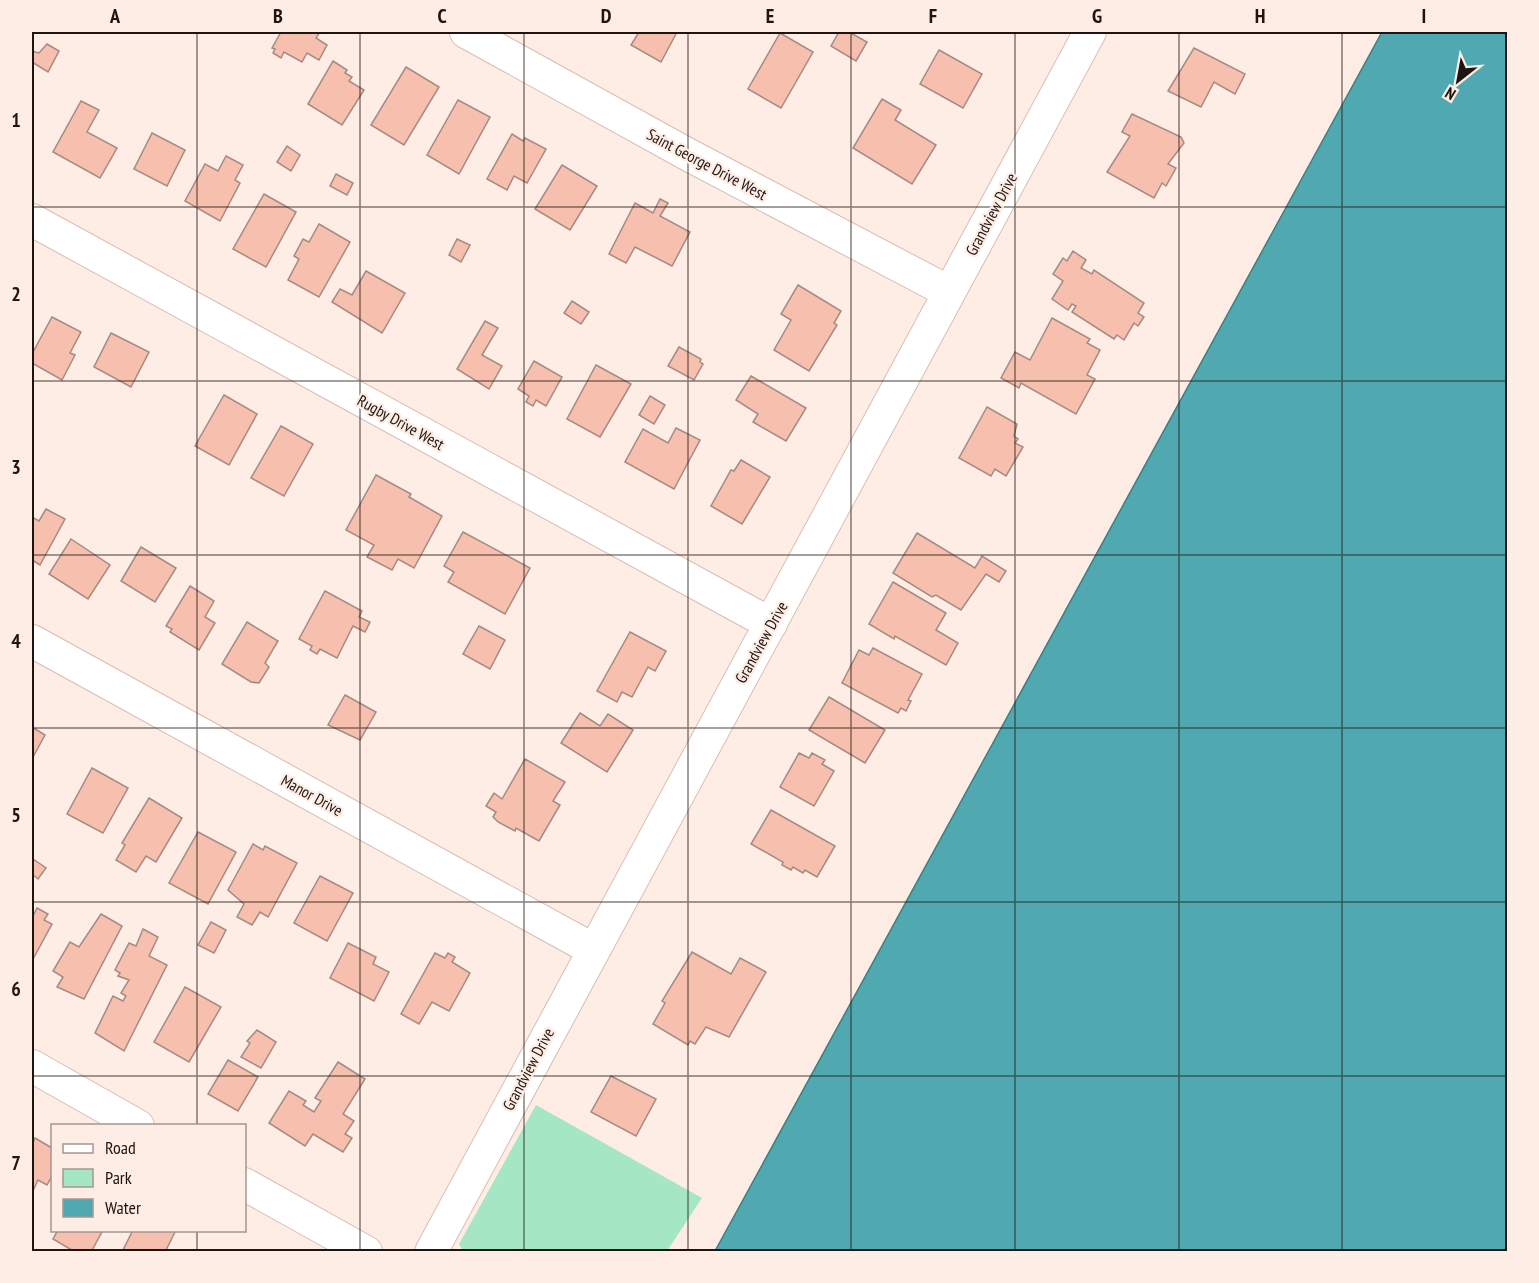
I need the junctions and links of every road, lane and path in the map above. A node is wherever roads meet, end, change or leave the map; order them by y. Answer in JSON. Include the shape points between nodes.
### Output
{"nodes":[{"id":1,"x":466,"y":32,"type":"edge"},
{"id":2,"x":1090,"y":32,"type":"edge"},
{"id":3,"x":32,"y":220,"type":"edge"},
{"id":4,"x":949,"y":292,"type":"junction"},
{"id":5,"x":771,"y":624,"type":"junction"},
{"id":6,"x":32,"y":641,"type":"edge"},
{"id":7,"x":592,"y":949,"type":"junction"},
{"id":8,"x":32,"y":1066,"type":"edge"},
{"id":9,"x":136,"y":1124,"type":"edge"},
{"id":10,"x":246,"y":1185,"type":"edge"},
{"id":11,"x":366,"y":1251,"type":"edge"},
{"id":12,"x":431,"y":1251,"type":"edge"}],
"edges":[{"from":1,"to":4,"type":"street","name":"Saint George Drive West"},
{"from":2,"to":4,"type":"street","name":"Grandview Drive"},
{"from":3,"to":5,"type":"street","name":"Rugby Drive West"},
{"from":4,"to":5,"type":"street","name":"Grandview Drive"},
{"from":5,"to":7,"type":"street","name":"Grandview Drive"},
{"from":6,"to":7,"type":"street","name":"Manor Drive"},
{"from":7,"to":12,"type":"street","name":"Grandview Drive"},
{"from":8,"to":9,"type":"street"},
{"from":10,"to":11,"type":"street"}]}
